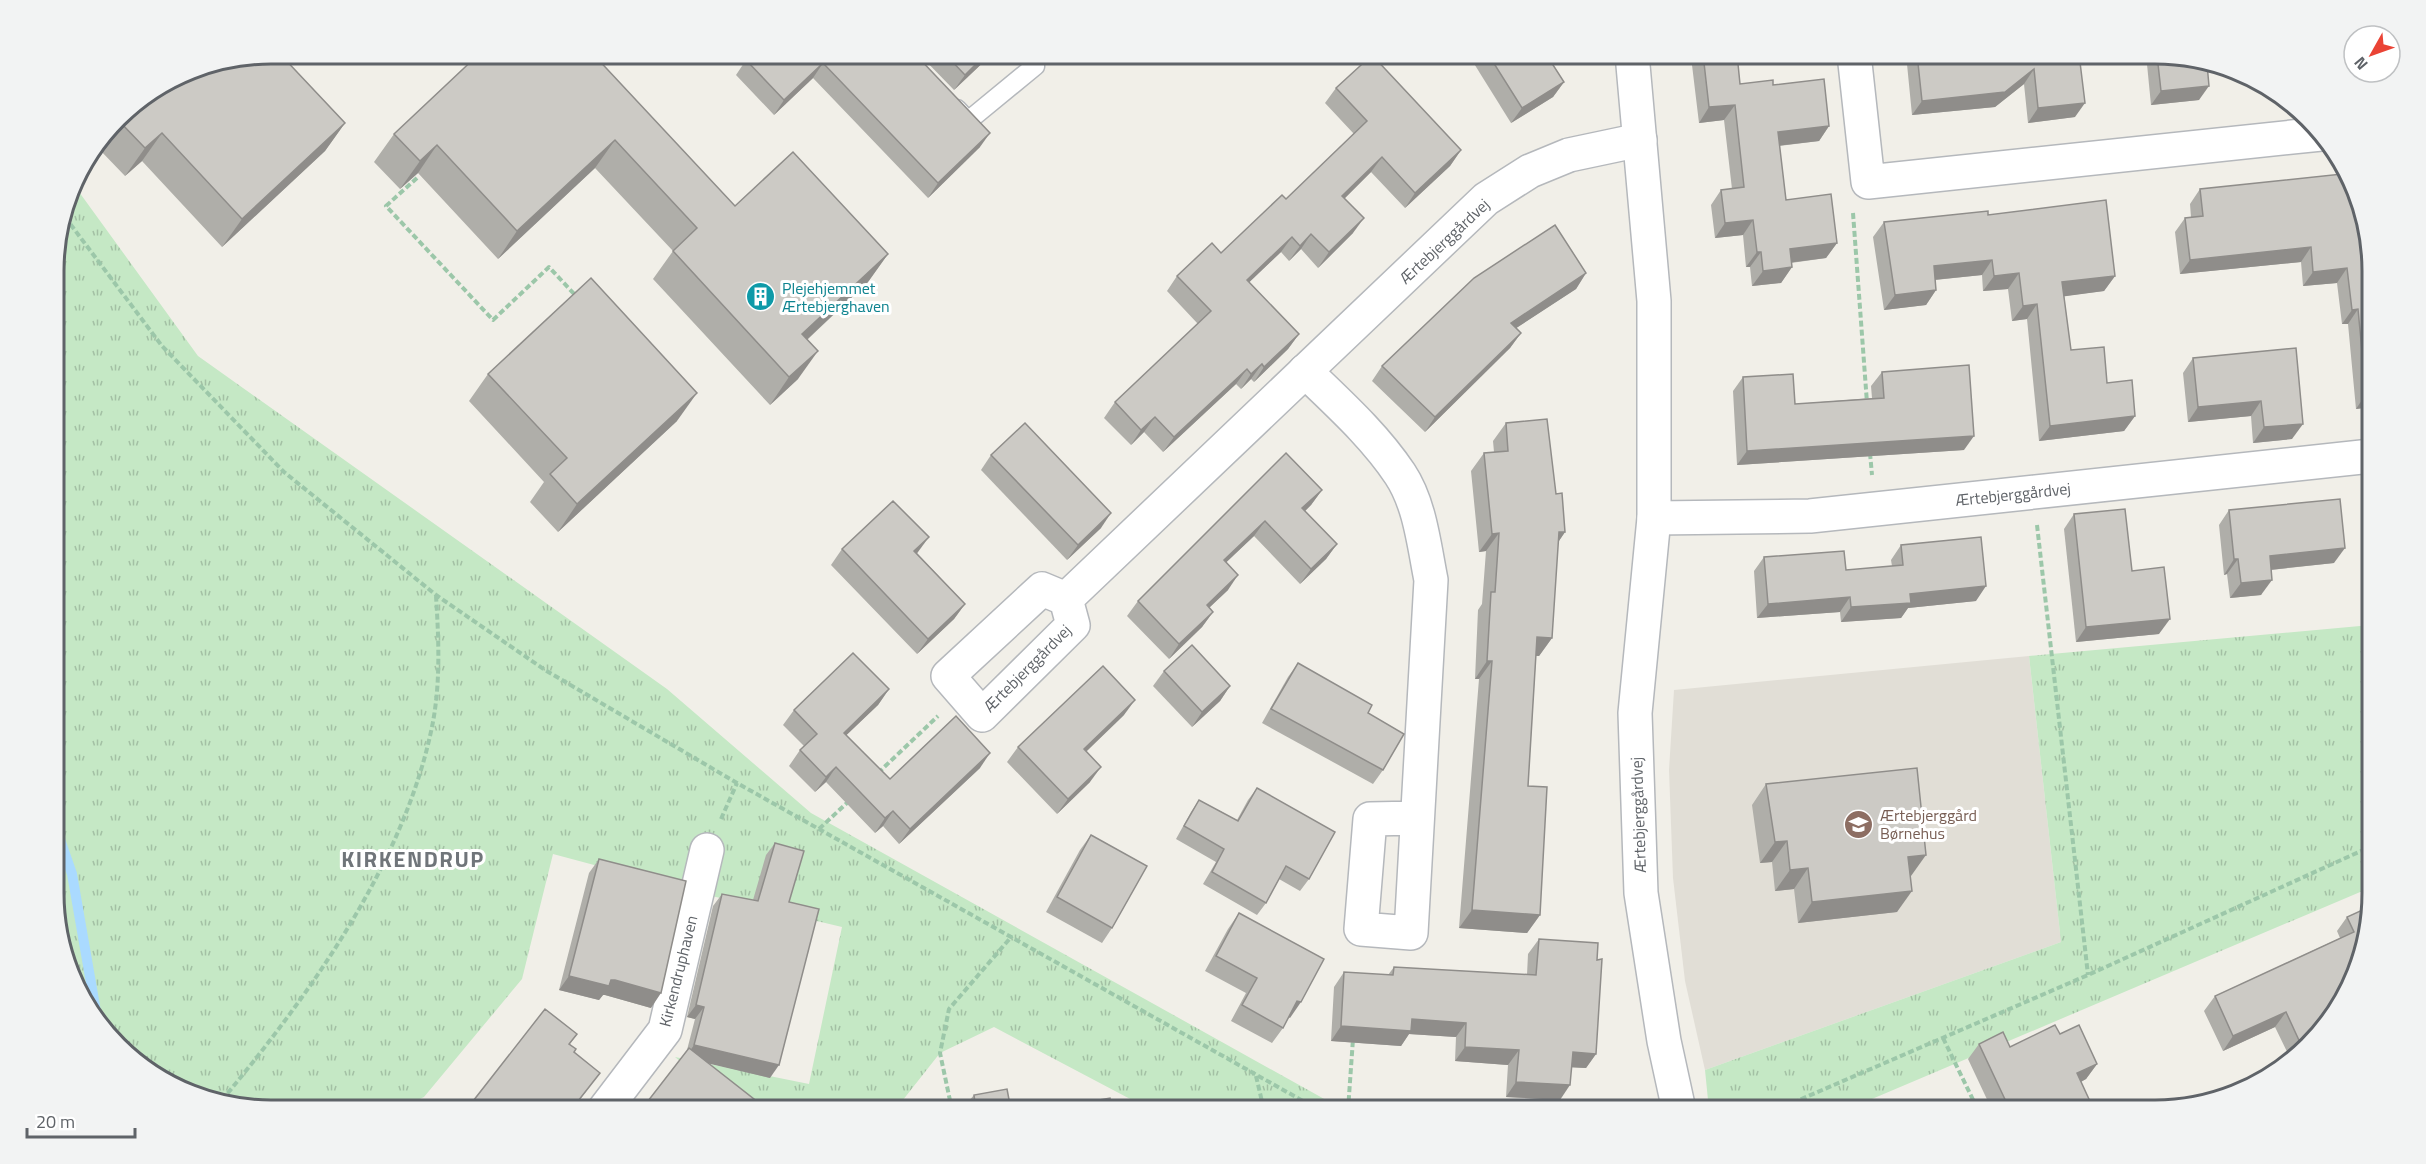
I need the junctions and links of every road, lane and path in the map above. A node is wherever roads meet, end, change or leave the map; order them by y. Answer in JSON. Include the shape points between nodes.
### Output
{"nodes":[{"id":1,"x":593,"y":64,"type":"edge"},
{"id":2,"x":1035,"y":64,"type":"edge"},
{"id":3,"x":1633,"y":64,"type":"edge"},
{"id":4,"x":1855,"y":64,"type":"edge"},
{"id":5,"x":591,"y":66,"type":"edge"},
{"id":6,"x":945,"y":96,"type":"edge"},
{"id":7,"x":2310,"y":135,"type":"edge"},
{"id":8,"x":1640,"y":140,"type":"junction"},
{"id":9,"x":417,"y":178,"type":"edge"},
{"id":10,"x":1868,"y":182,"type":"junction"},
{"id":11,"x":70,"y":225,"type":"edge"},
{"id":12,"x":581,"y":301,"type":"edge"},
{"id":13,"x":1305,"y":371,"type":"junction"},
{"id":14,"x":1867,"y":414,"type":"edge"},
{"id":15,"x":1870,"y":449,"type":"edge"},
{"id":16,"x":2362,"y":457,"type":"edge"},
{"id":17,"x":2034,"y":492,"type":"junction"},
{"id":18,"x":1874,"y":509,"type":"junction"},
{"id":19,"x":1654,"y":518,"type":"junction"},
{"id":20,"x":436,"y":595,"type":"junction"},
{"id":21,"x":1066,"y":599,"type":"junction"},
{"id":22,"x":962,"y":693,"type":"junction"},
{"id":23,"x":870,"y":781,"type":"edge"},
{"id":24,"x":853,"y":797,"type":"edge"},
{"id":25,"x":1417,"y":818,"type":"dead end"},
{"id":26,"x":819,"y":829,"type":"junction"},
{"id":27,"x":707,"y":850,"type":"dead end"},
{"id":28,"x":2362,"y":851,"type":"edge"},
{"id":29,"x":1012,"y":936,"type":"junction"},
{"id":30,"x":2088,"y":975,"type":"junction"},
{"id":31,"x":1354,"y":1030,"type":"edge"},
{"id":32,"x":1943,"y":1038,"type":"junction"},
{"id":33,"x":1256,"y":1075,"type":"junction"},
{"id":34,"x":226,"y":1095,"type":"edge"},
{"id":35,"x":1262,"y":1099,"type":"edge"},
{"id":36,"x":1300,"y":1099,"type":"edge"},
{"id":37,"x":1349,"y":1099,"type":"edge"},
{"id":38,"x":1677,"y":1099,"type":"edge"},
{"id":39,"x":1801,"y":1099,"type":"edge"},
{"id":40,"x":1973,"y":1099,"type":"edge"},
{"id":41,"x":612,"y":1100,"type":"edge"},
{"id":42,"x":950,"y":1100,"type":"edge"}],
"edges":[{"from":1,"to":5,"type":"path"},
{"from":2,"to":6,"type":"lane","via":[[968,122]]},
{"from":3,"to":8,"type":"street","name":"Ærtebjerggårdvej"},
{"from":4,"to":10,"type":"street"},
{"from":7,"to":10,"type":"street"},
{"from":8,"to":13,"type":"street","name":"Ærtebjerggårdvej","via":[[1569,155],[1530,171],[1486,200]]},
{"from":8,"to":19,"type":"street","name":"Ærtebjerggårdvej","via":[[1654,302]]},
{"from":9,"to":12,"type":"path","via":[[386,206],[493,320],[549,267]]},
{"from":10,"to":14,"type":"path","via":[[1853,211]]},
{"from":11,"to":20,"type":"path","via":[[162,346],[284,472]]},
{"from":13,"to":21,"type":"street","name":"Ærtebjerggårdvej"},
{"from":13,"to":25,"type":"street","via":[[1387,456],[1401,475],[1421,525],[1431,580]]},
{"from":15,"to":18,"type":"path"},
{"from":16,"to":17,"type":"street","name":"Ærtebjerggårdvej"},
{"from":17,"to":18,"type":"street","name":"Ærtebjerggårdvej"},
{"from":17,"to":30,"type":"path"},
{"from":18,"to":19,"type":"street","name":"Ærtebjerggårdvej","via":[[1810,516]]},
{"from":19,"to":38,"type":"street","name":"Ærtebjerggårdvej","via":[[1635,713],[1641,893]]},
{"from":20,"to":26,"type":"path","via":[[545,670]]},
{"from":20,"to":34,"type":"path","via":[[440,655],[430,735],[407,815],[378,875],[326,960],[288,1017]]},
{"from":21,"to":22,"type":"street","name":"Ærtebjerggårdvej","via":[[1042,589],[948,676]]},
{"from":21,"to":22,"type":"street","name":"Ærtebjerggårdvej","via":[[1073,626],[982,715]]},
{"from":22,"to":23,"type":"path"},
{"from":24,"to":26,"type":"path"},
{"from":26,"to":29,"type":"path"},
{"from":27,"to":41,"type":"street","name":"Kirkendruphaven","via":[[665,1030]]},
{"from":28,"to":30,"type":"path"},
{"from":29,"to":33,"type":"path"},
{"from":29,"to":42,"type":"path","via":[[949,1009],[940,1053]]},
{"from":30,"to":32,"type":"path"},
{"from":31,"to":37,"type":"path"},
{"from":32,"to":39,"type":"path"},
{"from":32,"to":40,"type":"path"},
{"from":33,"to":35,"type":"path"},
{"from":33,"to":36,"type":"path"}]}
